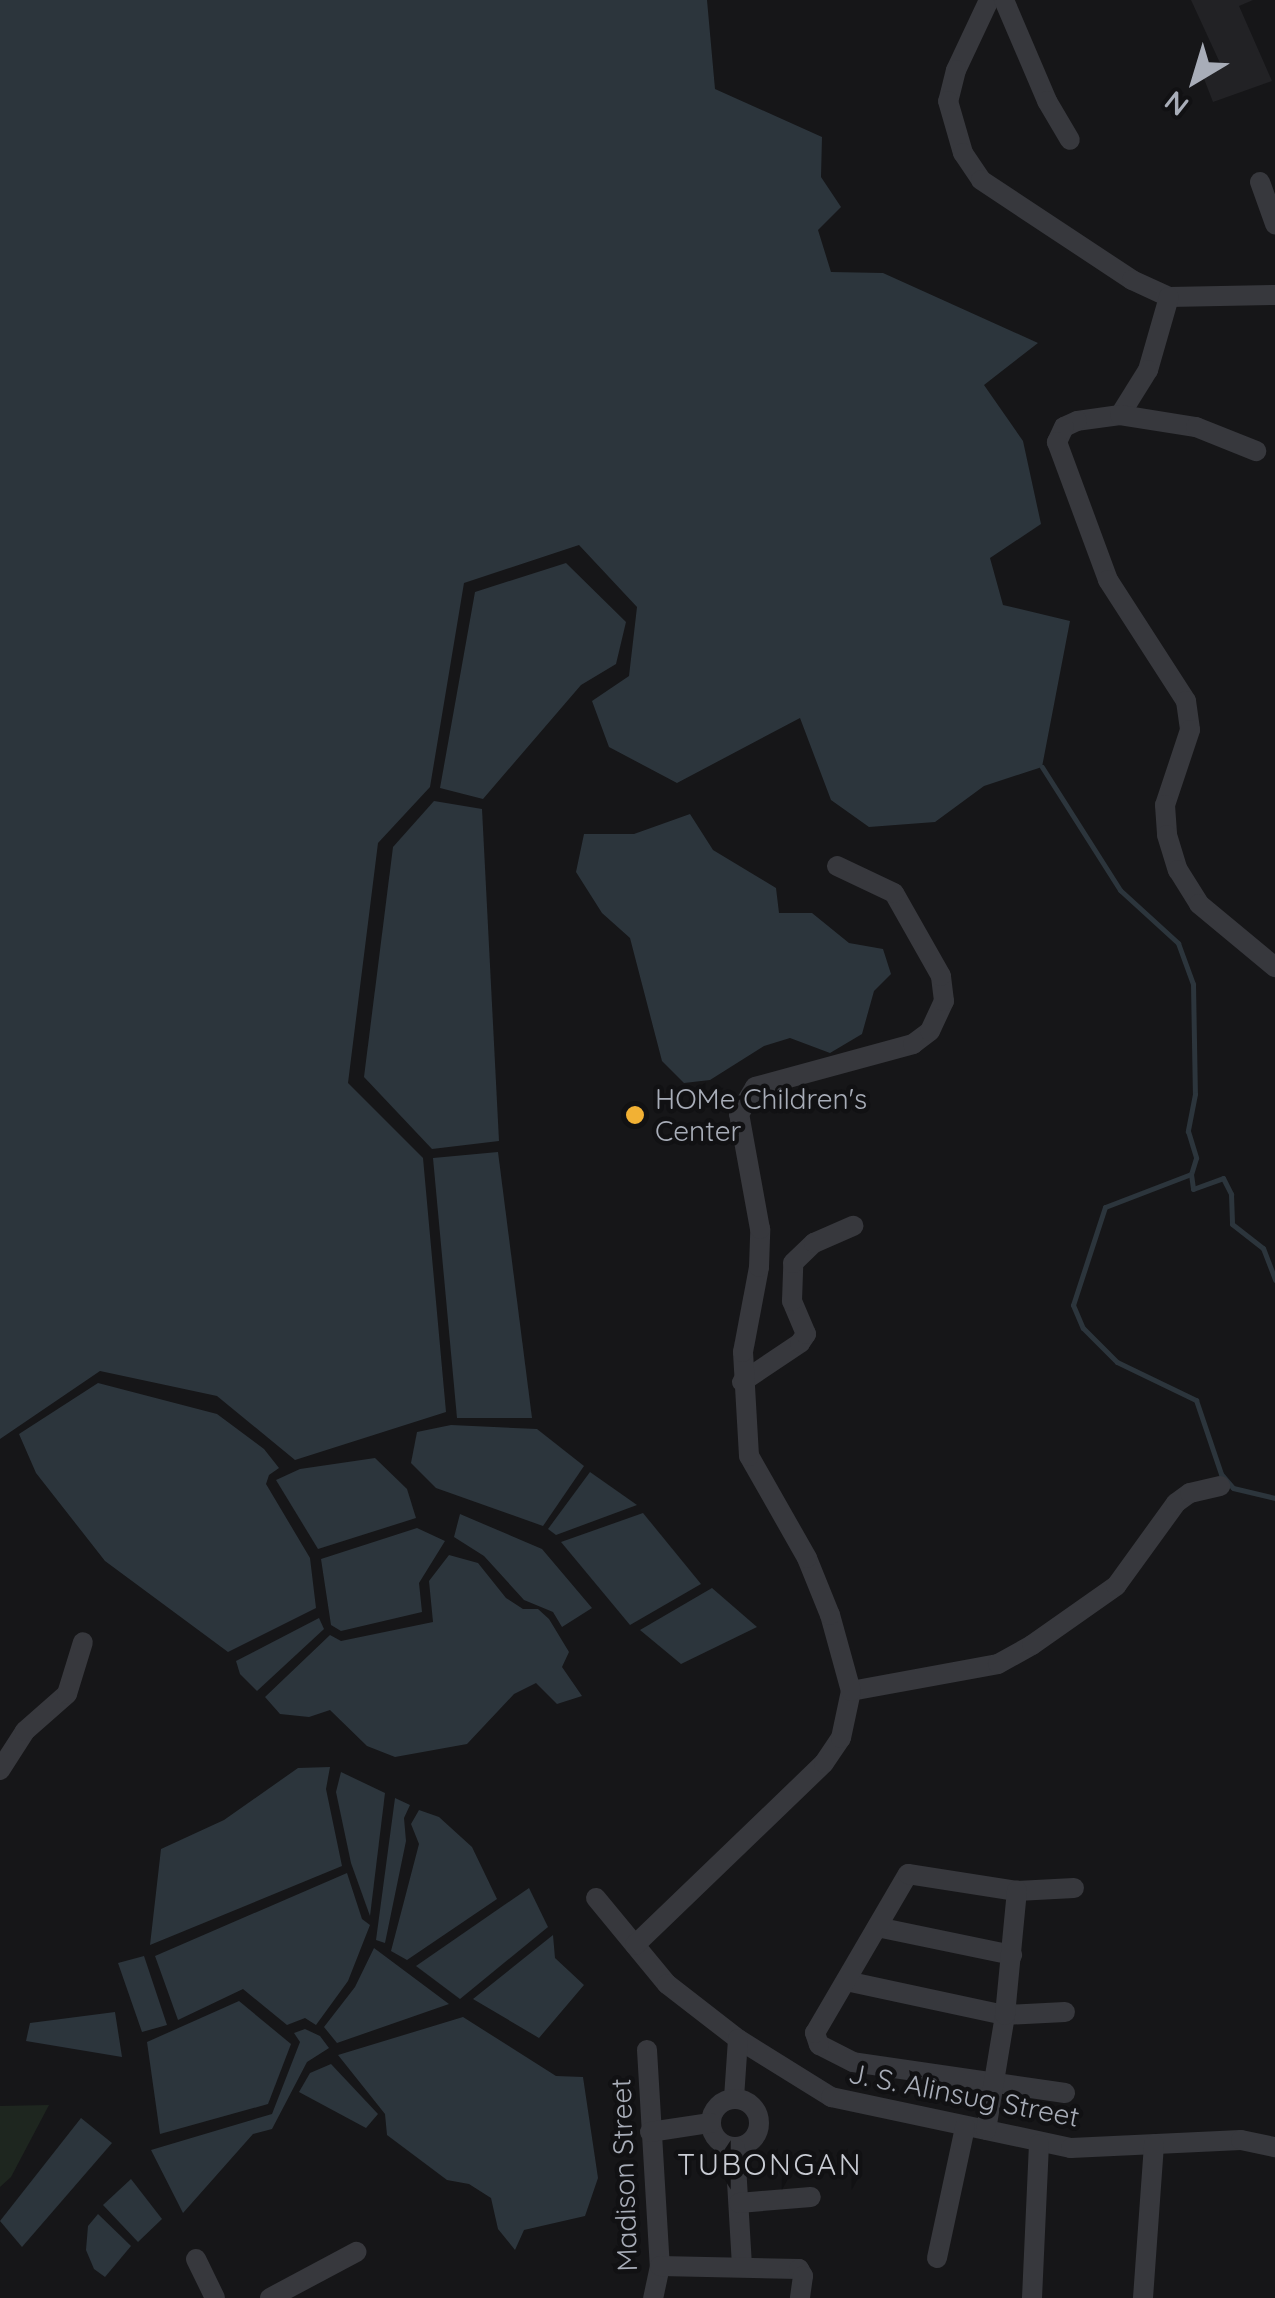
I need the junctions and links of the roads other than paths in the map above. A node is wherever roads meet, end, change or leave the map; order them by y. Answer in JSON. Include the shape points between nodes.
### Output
{"nodes":[{"id":1,"x":988,"y":0,"type":"edge"},
{"id":2,"x":1004,"y":0,"type":"edge"},
{"id":3,"x":1070,"y":140,"type":"dead end"},
{"id":4,"x":1260,"y":182,"type":"dead end"},
{"id":5,"x":1275,"y":224,"type":"edge"},
{"id":6,"x":1275,"y":295,"type":"edge"},
{"id":7,"x":1169,"y":297,"type":"junction"},
{"id":8,"x":1120,"y":416,"type":"junction"},
{"id":9,"x":1256,"y":451,"type":"dead end"},
{"id":10,"x":837,"y":866,"type":"dead end"},
{"id":11,"x":1275,"y":966,"type":"edge"},
{"id":12,"x":853,"y":1226,"type":"dead end"},
{"id":13,"x":742,"y":1382,"type":"junction"},
{"id":14,"x":1220,"y":1486,"type":"dead end"},
{"id":15,"x":83,"y":1642,"type":"dead end"},
{"id":16,"x":851,"y":1691,"type":"junction"},
{"id":17,"x":0,"y":1770,"type":"edge"},
{"id":18,"x":1074,"y":1888,"type":"dead end"},
{"id":19,"x":1017,"y":1892,"type":"junction"},
{"id":20,"x":596,"y":1898,"type":"dead end"},
{"id":21,"x":877,"y":1927,"type":"junction"},
{"id":22,"x":636,"y":1945,"type":"junction"},
{"id":23,"x":1012,"y":1955,"type":"junction"},
{"id":24,"x":846,"y":1980,"type":"junction"},
{"id":25,"x":1065,"y":2012,"type":"dead end"},
{"id":26,"x":1006,"y":2014,"type":"junction"},
{"id":27,"x":738,"y":2039,"type":"junction"},
{"id":28,"x":648,"y":2050,"type":"dead end"},
{"id":29,"x":993,"y":2086,"type":"junction"},
{"id":30,"x":1066,"y":2093,"type":"dead end"},
{"id":31,"x":734,"y":2098,"type":"junction"},
{"id":32,"x":710,"y":2124,"type":"junction"},
{"id":33,"x":976,"y":2129,"type":"junction"},
{"id":34,"x":650,"y":2132,"type":"junction"},
{"id":35,"x":1039,"y":2144,"type":"junction"},
{"id":36,"x":1154,"y":2144,"type":"junction"},
{"id":37,"x":1275,"y":2147,"type":"edge"},
{"id":38,"x":735,"y":2148,"type":"junction"},
{"id":39,"x":811,"y":2197,"type":"dead end"},
{"id":40,"x":739,"y":2203,"type":"junction"},
{"id":41,"x":356,"y":2252,"type":"dead end"},
{"id":42,"x":937,"y":2258,"type":"dead end"},
{"id":43,"x":196,"y":2260,"type":"dead end"},
{"id":44,"x":660,"y":2266,"type":"junction"},
{"id":45,"x":742,"y":2266,"type":"junction"},
{"id":46,"x":214,"y":2298,"type":"edge"},
{"id":47,"x":270,"y":2298,"type":"edge"},
{"id":48,"x":652,"y":2298,"type":"edge"},
{"id":49,"x":800,"y":2298,"type":"edge"},
{"id":50,"x":1032,"y":2298,"type":"edge"},
{"id":51,"x":1143,"y":2298,"type":"edge"}],
"edges":[{"from":1,"to":7,"type":"street","via":[[948,101],[962,154],[981,180],[1132,280]]},
{"from":2,"to":3,"type":"street"},
{"from":4,"to":5,"type":"street"},
{"from":6,"to":7,"type":"street"},
{"from":7,"to":8,"type":"street","via":[[1148,370]]},
{"from":8,"to":9,"type":"street","via":[[1196,428]]},
{"from":8,"to":11,"type":"street","via":[[1078,420],[1064,426],[1056,442],[1108,580],[1186,701],[1190,730],[1165,805],[1166,835],[1199,904]]},
{"from":10,"to":13,"type":"street","via":[[894,893],[941,976],[944,1001],[930,1031],[913,1044],[755,1087],[744,1100],[739,1126],[760,1229]]},
{"from":12,"to":13,"type":"street","via":[[814,1242],[793,1263],[792,1301],[806,1334]]},
{"from":13,"to":16,"type":"street","via":[[749,1456],[807,1558]]},
{"from":14,"to":16,"type":"street","via":[[1176,1504],[1116,1586],[998,1664]]},
{"from":15,"to":17,"type":"street","via":[[67,1694],[25,1730]]},
{"from":16,"to":22,"type":"street","via":[[841,1738],[824,1763]]},
{"from":18,"to":19,"type":"street"},
{"from":19,"to":21,"type":"street","via":[[908,1874]]},
{"from":19,"to":23,"type":"street"},
{"from":20,"to":22,"type":"street","name":"J. S. Alinsug Street"},
{"from":21,"to":23,"type":"street"},
{"from":21,"to":24,"type":"street"},
{"from":22,"to":27,"type":"street","name":"J. S. Alinsug Street","via":[[668,1984]]},
{"from":23,"to":26,"type":"street"},
{"from":24,"to":26,"type":"street"},
{"from":24,"to":29,"type":"street","via":[[815,2032],[819,2045],[853,2062]]},
{"from":25,"to":26,"type":"street"},
{"from":26,"to":29,"type":"street"},
{"from":27,"to":31,"type":"street"},
{"from":27,"to":33,"type":"street","name":"J. S. Alinsug Street","via":[[831,2097]]},
{"from":28,"to":34,"type":"street","name":"Madison Street"},
{"from":29,"to":30,"type":"street"},
{"from":29,"to":33,"type":"street"},
{"from":31,"to":32,"type":"street","via":[[713,2111]]},
{"from":31,"to":38,"type":"street","via":[[756,2110],[760,2122],[757,2135]]},
{"from":32,"to":34,"type":"street"},
{"from":32,"to":38,"type":"street","via":[[723,2144]]},
{"from":33,"to":35,"type":"street","name":"J. S. Alinsug Street"},
{"from":33,"to":42,"type":"street"},
{"from":34,"to":44,"type":"street","name":"Madison Street"},
{"from":35,"to":36,"type":"street","name":"J. S. Alinsug Street"},
{"from":35,"to":50,"type":"street"},
{"from":36,"to":37,"type":"street","name":"J. S. Alinsug Street","via":[[1241,2140]]},
{"from":36,"to":51,"type":"street"},
{"from":38,"to":40,"type":"street"},
{"from":39,"to":40,"type":"street"},
{"from":40,"to":45,"type":"street"},
{"from":41,"to":47,"type":"street"},
{"from":43,"to":46,"type":"street"},
{"from":44,"to":45,"type":"street"},
{"from":44,"to":48,"type":"street","name":"Madison Street"},
{"from":45,"to":49,"type":"street","via":[[799,2270]]}]}
